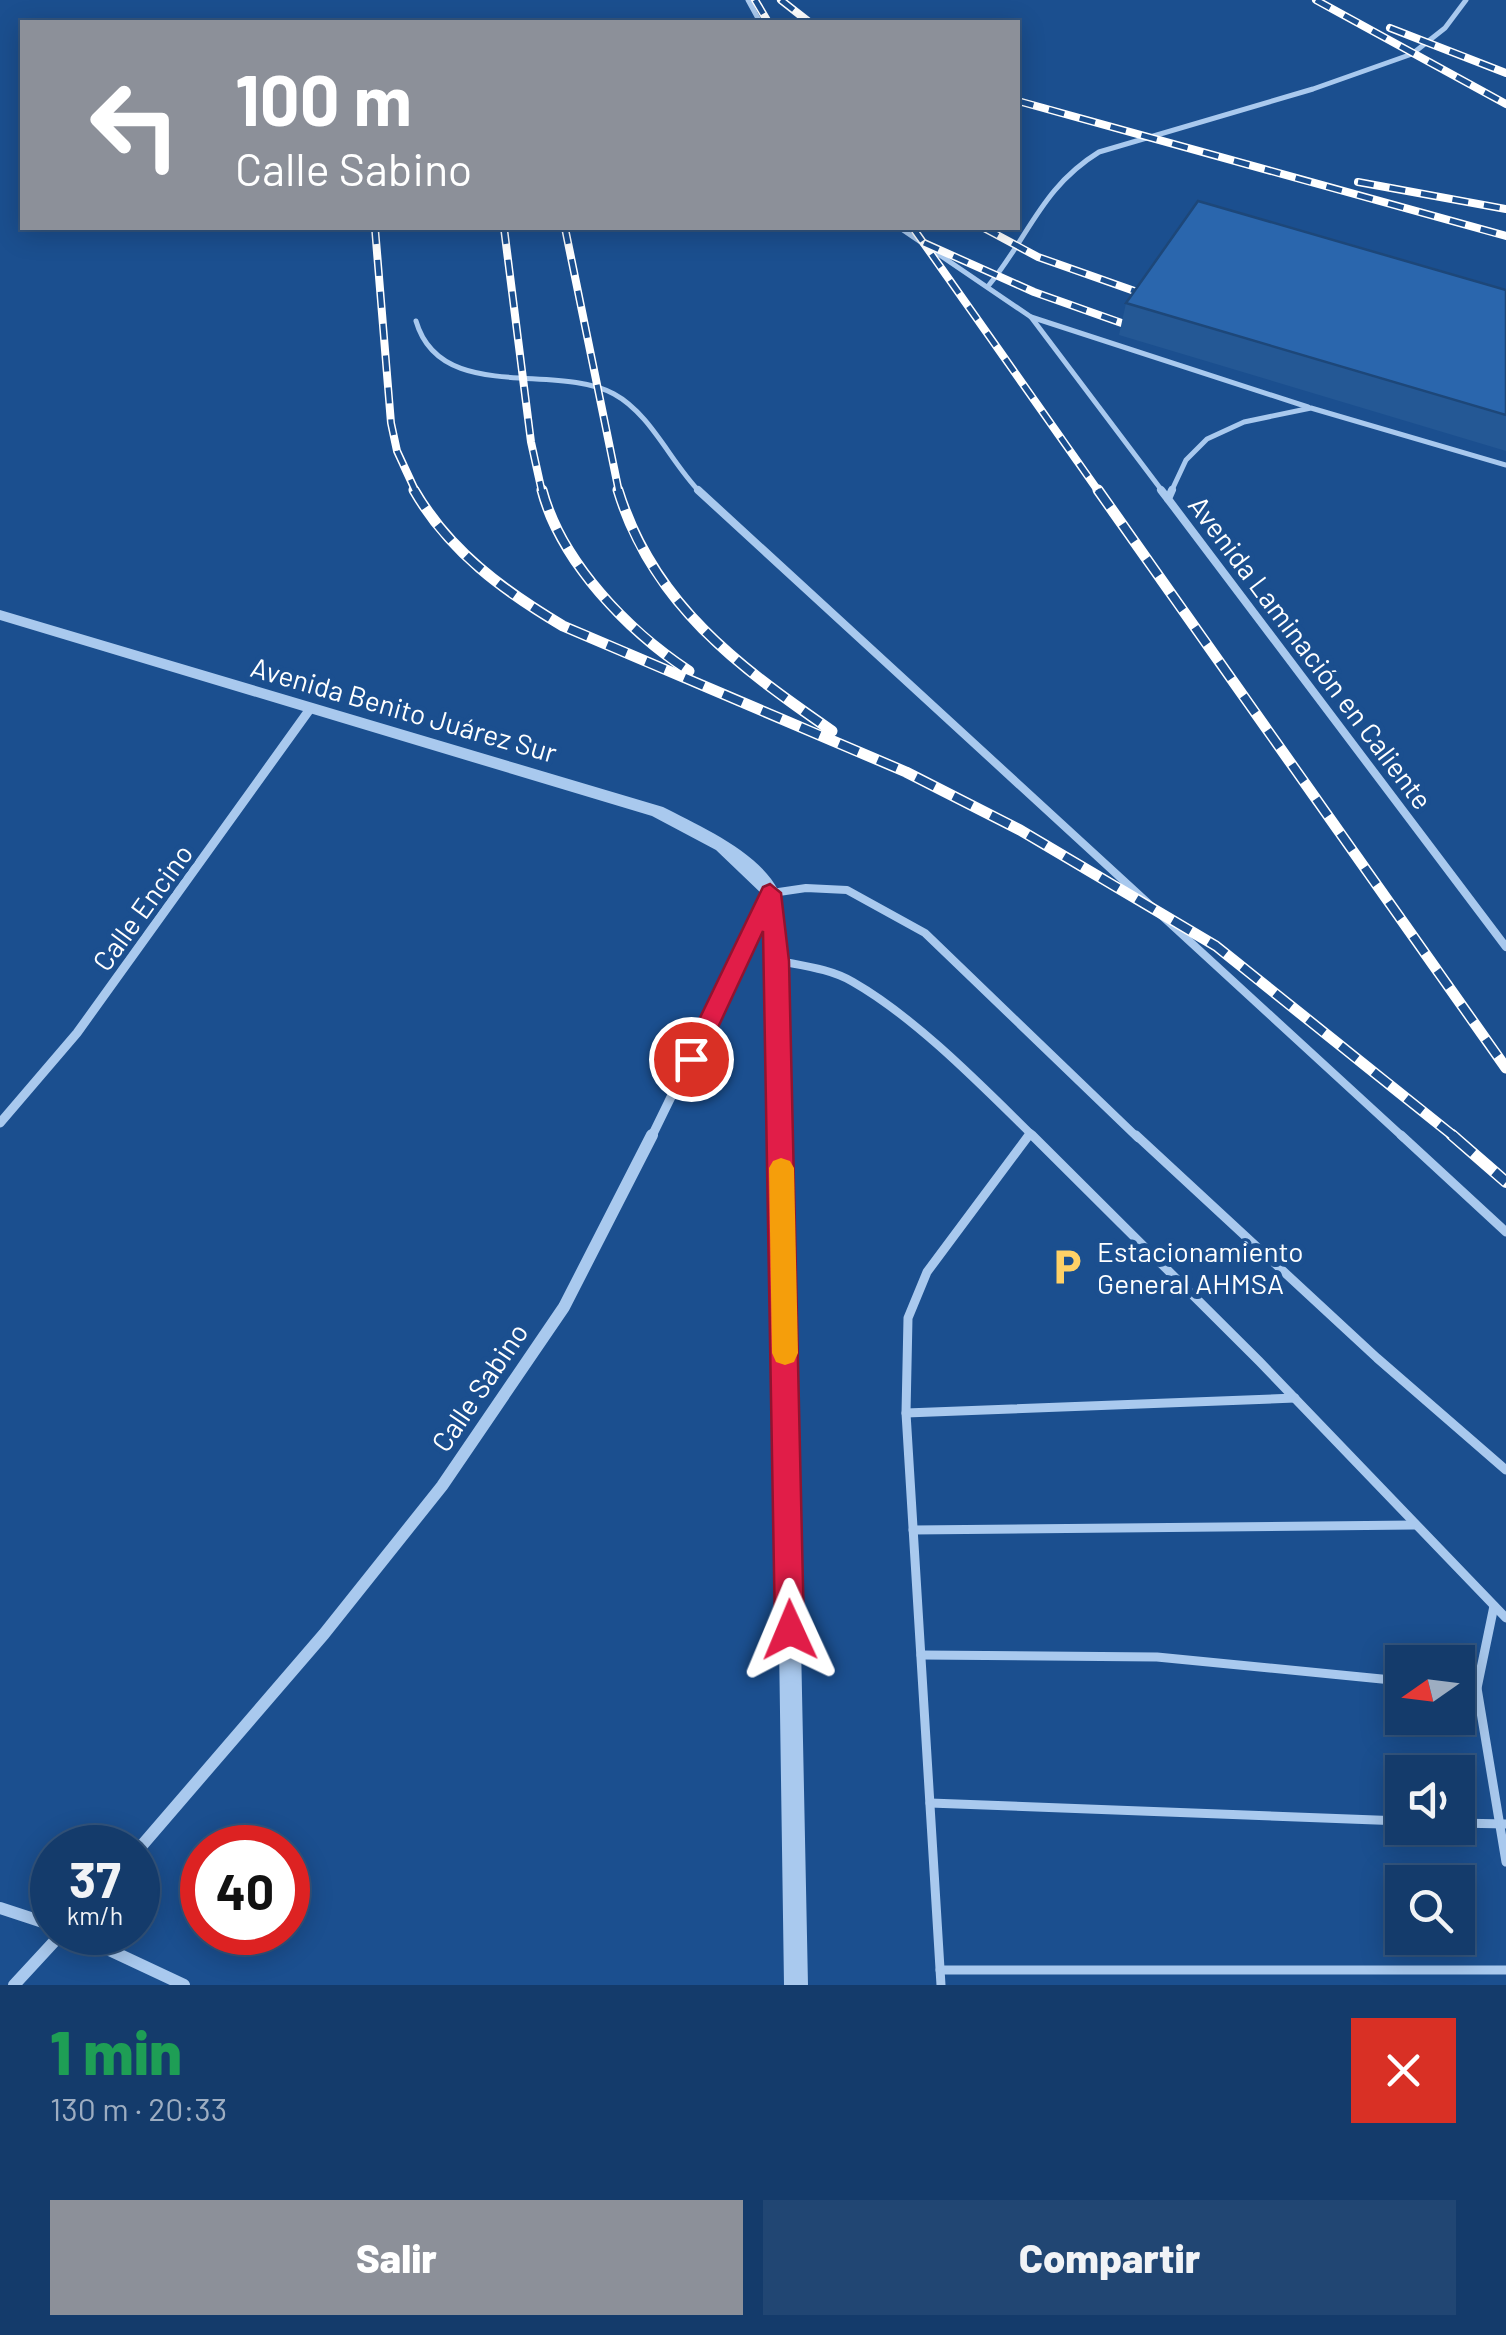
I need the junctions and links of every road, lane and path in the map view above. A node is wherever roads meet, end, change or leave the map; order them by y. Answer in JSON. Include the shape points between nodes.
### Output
{"nodes":[{"id":1,"x":1466,"y":0,"type":"edge"},
{"id":2,"x":903,"y":230,"type":"edge"},
{"id":3,"x":989,"y":286,"type":"junction"},
{"id":4,"x":1032,"y":317,"type":"junction"},
{"id":5,"x":416,"y":320,"type":"dead end"},
{"id":6,"x":1312,"y":408,"type":"junction"},
{"id":7,"x":1506,"y":465,"type":"edge"},
{"id":8,"x":1168,"y":499,"type":"junction"},
{"id":9,"x":0,"y":615,"type":"edge"},
{"id":10,"x":310,"y":709,"type":"junction"},
{"id":11,"x":770,"y":893,"type":"junction"},
{"id":12,"x":1506,"y":948,"type":"edge"},
{"id":13,"x":778,"y":961,"type":"junction"},
{"id":14,"x":0,"y":1124,"type":"edge"},
{"id":15,"x":1030,"y":1133,"type":"junction"},
{"id":16,"x":1506,"y":1232,"type":"edge"},
{"id":17,"x":1294,"y":1398,"type":"junction"},
{"id":18,"x":906,"y":1414,"type":"junction"},
{"id":19,"x":1506,"y":1470,"type":"edge"},
{"id":20,"x":1415,"y":1525,"type":"junction"},
{"id":21,"x":913,"y":1530,"type":"junction"},
{"id":22,"x":1494,"y":1606,"type":"junction"},
{"id":23,"x":1506,"y":1618,"type":"edge"},
{"id":24,"x":921,"y":1655,"type":"junction"},
{"id":25,"x":1385,"y":1679,"type":"edge"},
{"id":26,"x":1477,"y":1688,"type":"joint"},
{"id":27,"x":930,"y":1803,"type":"junction"},
{"id":28,"x":1385,"y":1819,"type":"edge"},
{"id":29,"x":1475,"y":1823,"type":"edge"},
{"id":30,"x":1502,"y":1824,"type":"edge"},
{"id":31,"x":160,"y":1825,"type":"edge"},
{"id":32,"x":1506,"y":1862,"type":"edge"},
{"id":33,"x":0,"y":1908,"type":"edge"},
{"id":34,"x":30,"y":1918,"type":"edge"},
{"id":35,"x":42,"y":1955,"type":"edge"},
{"id":36,"x":121,"y":1955,"type":"edge"},
{"id":37,"x":940,"y":1970,"type":"junction"},
{"id":38,"x":1506,"y":1970,"type":"edge"},
{"id":39,"x":14,"y":1985,"type":"edge"},
{"id":40,"x":184,"y":1985,"type":"edge"},
{"id":41,"x":796,"y":1985,"type":"edge"},
{"id":42,"x":941,"y":1985,"type":"edge"}],
"edges":[{"from":1,"to":3,"type":"lane","via":[[1412,54],[1074,164],[1056,180]]},
{"from":2,"to":3,"type":"lane"},
{"from":3,"to":4,"type":"lane"},
{"from":4,"to":6,"type":"lane"},
{"from":4,"to":8,"type":"lane"},
{"from":5,"to":16,"type":"lane","via":[[424,344],[442,360],[481,372],[602,388],[626,401],[677,468],[729,520]]},
{"from":6,"to":7,"type":"lane","name":"Avenida Laminación en Caliente"},
{"from":6,"to":8,"type":"lane","name":"Avenida Laminación en Caliente","via":[[1244,422],[1206,439],[1186,460]]},
{"from":8,"to":12,"type":"lane","name":"Avenida Laminación en Caliente"},
{"from":9,"to":10,"type":"street","name":"Avenida Benito Juárez Sur"},
{"from":10,"to":11,"type":"street","name":"Avenida Benito Juárez Sur","via":[[657,811],[722,845]]},
{"from":10,"to":14,"type":"street","name":"Calle Encino","via":[[77,1033]]},
{"from":11,"to":13,"type":"street"},
{"from":11,"to":19,"type":"lane","via":[[847,890],[925,933],[1140,1140]]},
{"from":11,"to":31,"type":"street","name":"Calle Sabino","via":[[564,1307],[442,1486]]},
{"from":13,"to":15,"type":"lane","via":[[852,981],[934,1044]]},
{"from":13,"to":41,"type":"street"},
{"from":15,"to":17,"type":"lane"},
{"from":15,"to":18,"type":"lane","via":[[927,1272],[908,1318]]},
{"from":17,"to":18,"type":"lane"},
{"from":17,"to":20,"type":"lane"},
{"from":18,"to":21,"type":"lane"},
{"from":20,"to":21,"type":"lane"},
{"from":20,"to":22,"type":"lane"},
{"from":21,"to":24,"type":"lane"},
{"from":22,"to":23,"type":"lane"},
{"from":22,"to":26,"type":"lane"},
{"from":24,"to":25,"type":"lane","via":[[1157,1657]]},
{"from":24,"to":27,"type":"lane"},
{"from":26,"to":30,"type":"lane"},
{"from":27,"to":28,"type":"lane"},
{"from":27,"to":37,"type":"lane"},
{"from":29,"to":30,"type":"lane"},
{"from":30,"to":32,"type":"lane"},
{"from":33,"to":34,"type":"street"},
{"from":35,"to":39,"type":"street"},
{"from":36,"to":40,"type":"street"},
{"from":37,"to":38,"type":"lane"},
{"from":37,"to":42,"type":"lane"}]}
